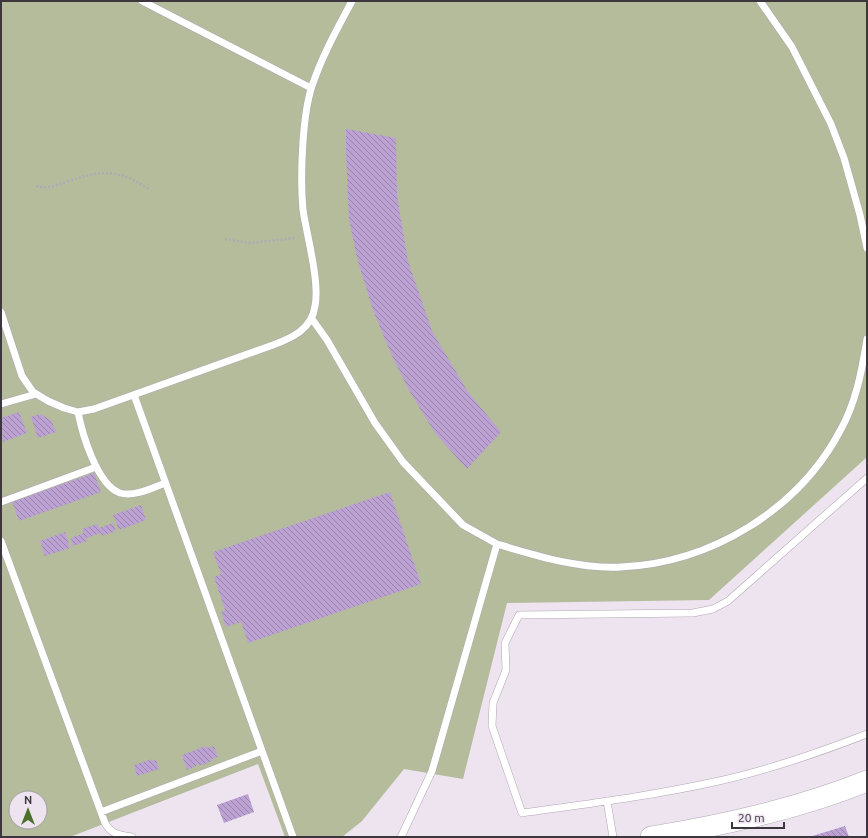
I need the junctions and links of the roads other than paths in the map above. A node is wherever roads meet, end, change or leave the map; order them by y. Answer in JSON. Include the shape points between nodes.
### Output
{"nodes":[{"id":1,"x":142,"y":1,"type":"edge"},
{"id":2,"x":352,"y":1,"type":"edge"},
{"id":3,"x":760,"y":1,"type":"edge"},
{"id":4,"x":311,"y":88,"type":"junction"},
{"id":5,"x":867,"y":248,"type":"edge"},
{"id":6,"x":1,"y":312,"type":"edge"},
{"id":7,"x":312,"y":319,"type":"junction"},
{"id":8,"x":867,"y":339,"type":"edge"},
{"id":9,"x":36,"y":394,"type":"junction"},
{"id":10,"x":134,"y":395,"type":"junction"},
{"id":11,"x":1,"y":404,"type":"edge"},
{"id":12,"x":78,"y":412,"type":"junction"},
{"id":13,"x":96,"y":467,"type":"junction"},
{"id":14,"x":867,"y":478,"type":"edge"},
{"id":15,"x":165,"y":483,"type":"junction"},
{"id":16,"x":1,"y":502,"type":"edge"},
{"id":17,"x":1,"y":541,"type":"edge"},
{"id":18,"x":497,"y":544,"type":"junction"},
{"id":19,"x":867,"y":734,"type":"edge"},
{"id":20,"x":262,"y":751,"type":"junction"},
{"id":21,"x":867,"y":781,"type":"edge"},
{"id":22,"x":608,"y":801,"type":"junction"},
{"id":23,"x":101,"y":812,"type":"junction"},
{"id":24,"x":132,"y":837,"type":"edge"},
{"id":25,"x":293,"y":837,"type":"edge"},
{"id":26,"x":400,"y":837,"type":"edge"},
{"id":27,"x":613,"y":837,"type":"edge"},
{"id":28,"x":652,"y":837,"type":"edge"}],
"edges":[{"from":1,"to":4,"type":"lane"},
{"from":2,"to":4,"type":"lane"},
{"from":3,"to":5,"type":"lane","via":[[792,47],[831,124],[844,158]]},
{"from":4,"to":7,"type":"lane","via":[[304,132],[302,172],[303,209],[316,292],[316,306]]},
{"from":6,"to":9,"type":"lane","via":[[22,376]]},
{"from":7,"to":10,"type":"lane","via":[[292,338]]},
{"from":7,"to":18,"type":"lane","via":[[375,423],[403,462],[463,525]]},
{"from":8,"to":18,"type":"lane","via":[[862,370],[852,402],[841,430],[820,464],[786,501],[748,528],[708,548],[663,561],[621,567],[579,564],[540,557]]},
{"from":9,"to":11,"type":"lane"},
{"from":9,"to":12,"type":"lane","via":[[48,402]]},
{"from":10,"to":12,"type":"lane"},
{"from":10,"to":15,"type":"lane"},
{"from":12,"to":13,"type":"lane"},
{"from":13,"to":15,"type":"lane","via":[[110,486],[120,493],[137,493]]},
{"from":13,"to":16,"type":"lane"},
{"from":14,"to":22,"type":"lane","via":[[728,601],[713,609],[693,613],[519,615],[505,643],[506,670],[493,702],[492,726],[522,813]]},
{"from":15,"to":20,"type":"lane"},
{"from":17,"to":23,"type":"lane"},
{"from":18,"to":26,"type":"lane","via":[[432,771]]},
{"from":19,"to":22,"type":"lane","via":[[787,762],[715,782]]},
{"from":20,"to":23,"type":"lane"},
{"from":20,"to":25,"type":"lane"},
{"from":21,"to":28,"type":"main road","via":[[756,818]]},
{"from":22,"to":27,"type":"lane"},
{"from":23,"to":24,"type":"lane","via":[[110,830],[115,834]]}]}
